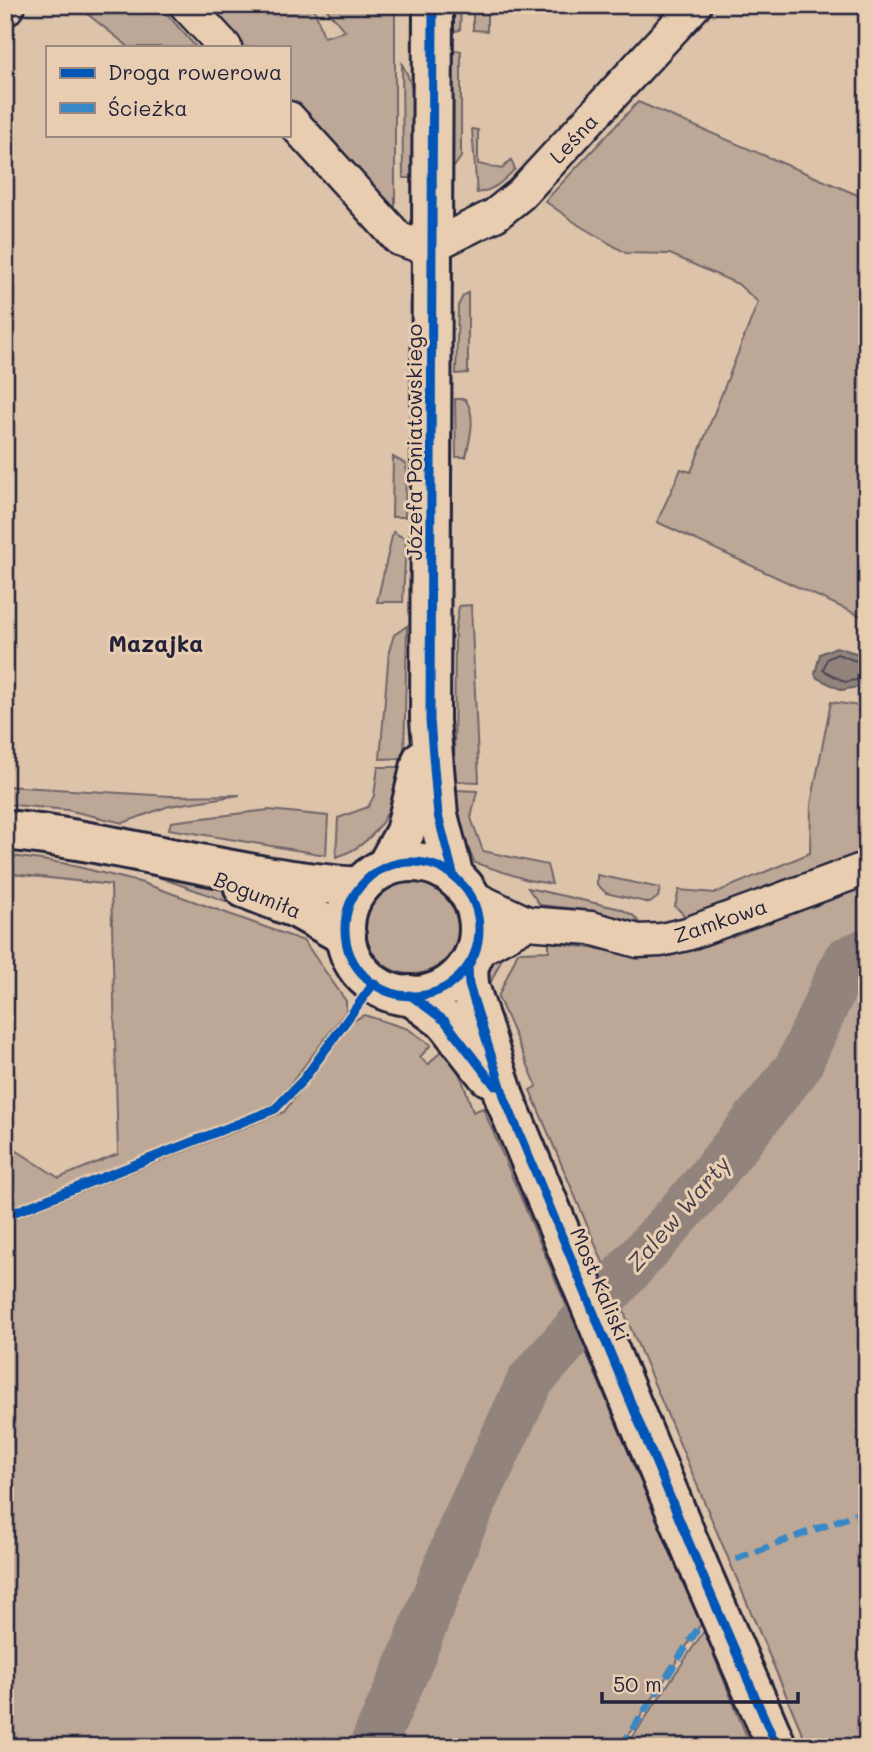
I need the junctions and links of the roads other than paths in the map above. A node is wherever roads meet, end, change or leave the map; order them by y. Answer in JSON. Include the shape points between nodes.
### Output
{"nodes":[{"id":1,"x":9,"y":5,"type":"edge"},
{"id":2,"x":186,"y":5,"type":"edge"},
{"id":3,"x":433,"y":5,"type":"edge"},
{"id":4,"x":695,"y":5,"type":"edge"},
{"id":5,"x":5,"y":10,"type":"edge"},
{"id":6,"x":224,"y":46,"type":"edge"},
{"id":7,"x":290,"y":119,"type":"edge"},
{"id":8,"x":432,"y":246,"type":"junction"},
{"id":9,"x":430,"y":720,"type":"junction"},
{"id":10,"x":5,"y":830,"type":"edge"},
{"id":11,"x":167,"y":857,"type":"junction"},
{"id":12,"x":867,"y":868,"type":"edge"},
{"id":13,"x":373,"y":877,"type":"junction"},
{"id":14,"x":462,"y":886,"type":"junction"},
{"id":15,"x":527,"y":923,"type":"junction"},
{"id":16,"x":346,"y":936,"type":"junction"},
{"id":17,"x":471,"y":959,"type":"junction"},
{"id":18,"x":410,"y":995,"type":"junction"},
{"id":19,"x":505,"y":1100,"type":"junction"},
{"id":20,"x":778,"y":1747,"type":"edge"}],
"edges":[{"from":1,"to":5,"type":"street"},
{"from":2,"to":6,"type":"street"},
{"from":3,"to":8,"type":"street","name":"Józefa Poniatowskiego"},
{"from":4,"to":8,"type":"street","name":"Leśna","via":[[521,194],[495,215]]},
{"from":7,"to":8,"type":"street","via":[[399,239]]},
{"from":8,"to":9,"type":"street","name":"Józefa Poniatowskiego"},
{"from":9,"to":13,"type":"street","name":"Józefa Poniatowskiego","via":[[408,822],[397,851]]},
{"from":9,"to":14,"type":"street","name":"Józefa Poniatowskiego","via":[[438,815]]},
{"from":10,"to":11,"type":"street","name":"Bogumiła"},
{"from":11,"to":13,"type":"street","name":"Bogumiła","via":[[308,883]]},
{"from":11,"to":16,"type":"street","name":"Bogumiła","via":[[298,909]]},
{"from":12,"to":15,"type":"street","name":"Zamkowa","via":[[661,940],[638,941],[572,925]]},
{"from":13,"to":14,"type":"street","via":[[421,863],[439,867]]},
{"from":13,"to":16,"type":"street","via":[[348,910]]},
{"from":14,"to":15,"type":"street","name":"Zamkowa"},
{"from":14,"to":17,"type":"street","via":[[478,922]]},
{"from":15,"to":17,"type":"street"},
{"from":16,"to":18,"type":"street","via":[[363,974],[385,990]]},
{"from":17,"to":18,"type":"street","via":[[459,976],[437,991]]},
{"from":17,"to":19,"type":"street","via":[[469,985]]},
{"from":18,"to":19,"type":"street","via":[[445,1021]]},
{"from":19,"to":20,"type":"street","name":"Most Kaliski"}]}
